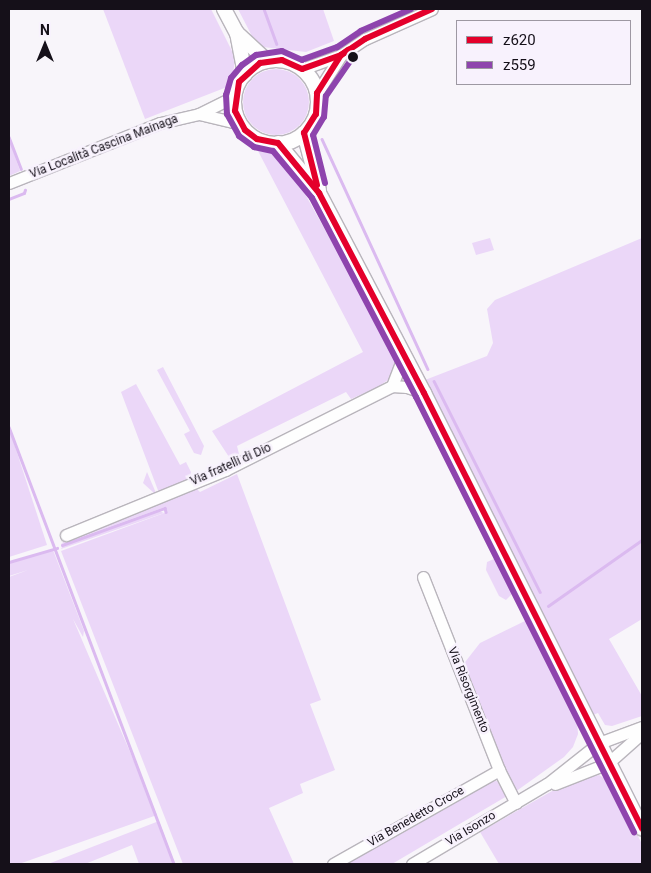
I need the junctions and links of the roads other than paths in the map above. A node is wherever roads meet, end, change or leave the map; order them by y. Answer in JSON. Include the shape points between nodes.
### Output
{"nodes":[{"id":1,"x":224,"y":9,"type":"edge"},
{"id":2,"x":432,"y":9,"type":"edge"},
{"id":3,"x":237,"y":34,"type":"junction"},
{"id":4,"x":340,"y":55,"type":"junction"},
{"id":5,"x":267,"y":61,"type":"junction"},
{"id":6,"x":302,"y":69,"type":"junction"},
{"id":7,"x":245,"y":74,"type":"junction"},
{"id":8,"x":317,"y":93,"type":"junction"},
{"id":9,"x":235,"y":96,"type":"junction"},
{"id":10,"x":199,"y":114,"type":"junction"},
{"id":11,"x":241,"y":124,"type":"junction"},
{"id":12,"x":304,"y":132,"type":"junction"},
{"id":13,"x":278,"y":143,"type":"junction"},
{"id":14,"x":9,"y":183,"type":"edge"},
{"id":15,"x":319,"y":193,"type":"junction"},
{"id":16,"x":404,"y":355,"type":"junction"},
{"id":17,"x":392,"y":386,"type":"junction"},
{"id":18,"x":424,"y":393,"type":"junction"},
{"id":19,"x":66,"y":535,"type":"dead end"},
{"id":20,"x":423,"y":577,"type":"dead end"},
{"id":21,"x":642,"y":727,"type":"edge"},
{"id":22,"x":642,"y":733,"type":"edge"},
{"id":23,"x":599,"y":743,"type":"junction"},
{"id":24,"x":608,"y":763,"type":"junction"},
{"id":25,"x":499,"y":770,"type":"junction"},
{"id":26,"x":530,"y":794,"type":"junction"},
{"id":27,"x":516,"y":803,"type":"junction"},
{"id":28,"x":642,"y":829,"type":"edge"},
{"id":29,"x":332,"y":864,"type":"edge"},
{"id":30,"x":412,"y":864,"type":"edge"}],
"edges":[{"from":1,"to":3,"type":"main road"},
{"from":2,"to":4,"type":"street","via":[[365,39]]},
{"from":3,"to":5,"type":"main road"},
{"from":3,"to":7,"type":"main road"},
{"from":4,"to":6,"type":"street"},
{"from":4,"to":8,"type":"street"},
{"from":5,"to":6,"type":"main road","via":[[282,60]]},
{"from":5,"to":7,"type":"main road"},
{"from":6,"to":8,"type":"main road","via":[[312,79]]},
{"from":7,"to":9,"type":"main road"},
{"from":8,"to":12,"type":"main road","via":[[316,114]]},
{"from":9,"to":10,"type":"street","name":"Via Località Cascina Mainaga"},
{"from":9,"to":11,"type":"main road"},
{"from":10,"to":11,"type":"street","name":"Via Località Cascina Mainaga"},
{"from":10,"to":14,"type":"street","name":"Via Località Cascina Mainaga","via":[[160,123]]},
{"from":11,"to":13,"type":"main road","via":[[257,139]]},
{"from":12,"to":13,"type":"main road","via":[[292,140]]},
{"from":12,"to":15,"type":"main road"},
{"from":13,"to":15,"type":"main road"},
{"from":15,"to":16,"type":"main road"},
{"from":16,"to":17,"type":"street"},
{"from":16,"to":18,"type":"main road"},
{"from":17,"to":18,"type":"street"},
{"from":17,"to":19,"type":"street","name":"Via fratelli di Dio","via":[[225,470]]},
{"from":18,"to":23,"type":"main road"},
{"from":20,"to":25,"type":"street","name":"Via Risorgimento"},
{"from":21,"to":23,"type":"street","name":"Via Isonzo"},
{"from":22,"to":24,"type":"street","name":"Via Isonzo"},
{"from":23,"to":24,"type":"main road"},
{"from":23,"to":26,"type":"street","name":"Via Isonzo"},
{"from":24,"to":26,"type":"street","name":"Via Isonzo"},
{"from":24,"to":28,"type":"main road"},
{"from":25,"to":27,"type":"street","name":"Via Risorgimento"},
{"from":25,"to":29,"type":"street","name":"Via Benedetto Croce"},
{"from":26,"to":27,"type":"street","name":"Via Isonzo"},
{"from":27,"to":30,"type":"street","name":"Via Isonzo"}]}
